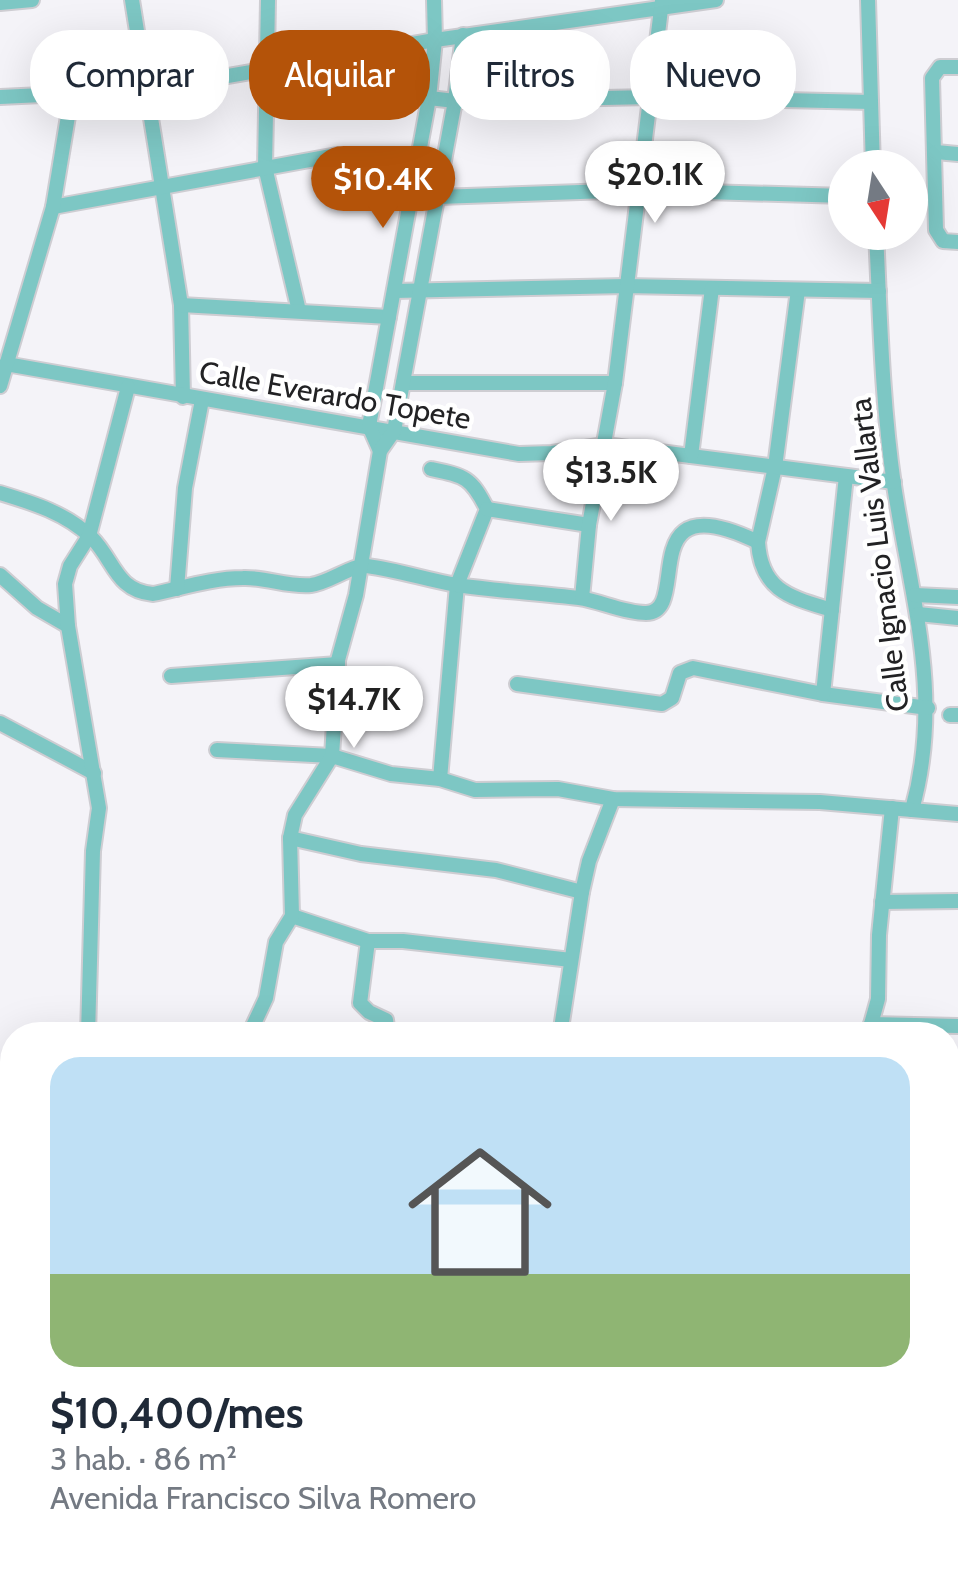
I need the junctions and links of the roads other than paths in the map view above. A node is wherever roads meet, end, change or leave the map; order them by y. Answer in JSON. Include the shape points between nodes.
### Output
{"nodes":[{"id":1,"x":32,"y":0,"type":"edge"},
{"id":2,"x":132,"y":0,"type":"edge"},
{"id":3,"x":268,"y":0,"type":"edge"},
{"id":4,"x":434,"y":0,"type":"edge"},
{"id":5,"x":716,"y":0,"type":"edge"},
{"id":6,"x":868,"y":0,"type":"edge"},
{"id":7,"x":0,"y":4,"type":"edge"},
{"id":8,"x":662,"y":4,"type":"edge"},
{"id":9,"x":137,"y":30,"type":"edge"},
{"id":10,"x":268,"y":30,"type":"edge"},
{"id":11,"x":500,"y":30,"type":"edge"},
{"id":12,"x":659,"y":30,"type":"edge"},
{"id":13,"x":450,"y":38,"type":"edge"},
{"id":14,"x":435,"y":40,"type":"junction"},
{"id":15,"x":430,"y":41,"type":"edge"},
{"id":16,"x":958,"y":67,"type":"edge"},
{"id":17,"x":430,"y":88,"type":"edge"},
{"id":18,"x":30,"y":95,"type":"edge"},
{"id":19,"x":0,"y":97,"type":"edge"},
{"id":20,"x":796,"y":100,"type":"edge"},
{"id":21,"x":870,"y":102,"type":"junction"},
{"id":22,"x":67,"y":120,"type":"edge"},
{"id":23,"x":152,"y":120,"type":"edge"},
{"id":24,"x":266,"y":120,"type":"edge"},
{"id":25,"x":425,"y":120,"type":"edge"},
{"id":26,"x":452,"y":120,"type":"edge"},
{"id":27,"x":648,"y":120,"type":"edge"},
{"id":28,"x":872,"y":150,"type":"edge"},
{"id":29,"x":936,"y":152,"type":"junction"},
{"id":30,"x":958,"y":154,"type":"edge"},
{"id":31,"x":336,"y":155,"type":"dead end"},
{"id":32,"x":265,"y":167,"type":"junction"},
{"id":33,"x":162,"y":186,"type":"junction"},
{"id":34,"x":638,"y":190,"type":"junction"},
{"id":35,"x":412,"y":192,"type":"junction"},
{"id":36,"x":438,"y":196,"type":"junction"},
{"id":37,"x":828,"y":196,"type":"edge"},
{"id":38,"x":52,"y":207,"type":"junction"},
{"id":39,"x":958,"y":242,"type":"edge"},
{"id":40,"x":877,"y":250,"type":"edge"},
{"id":41,"x":626,"y":286,"type":"junction"},
{"id":42,"x":712,"y":288,"type":"junction"},
{"id":43,"x":798,"y":290,"type":"junction"},
{"id":44,"x":394,"y":291,"type":"junction"},
{"id":45,"x":419,"y":291,"type":"junction"},
{"id":46,"x":879,"y":291,"type":"junction"},
{"id":47,"x":181,"y":305,"type":"junction"},
{"id":48,"x":298,"y":311,"type":"junction"},
{"id":49,"x":389,"y":317,"type":"junction"},
{"id":50,"x":6,"y":364,"type":"junction"},
{"id":51,"x":403,"y":383,"type":"junction"},
{"id":52,"x":615,"y":383,"type":"junction"},
{"id":53,"x":0,"y":386,"type":"edge"},
{"id":54,"x":128,"y":386,"type":"junction"},
{"id":55,"x":182,"y":397,"type":"junction"},
{"id":56,"x":202,"y":400,"type":"junction"},
{"id":57,"x":369,"y":426,"type":"junction"},
{"id":58,"x":394,"y":432,"type":"junction"},
{"id":59,"x":605,"y":445,"type":"junction"},
{"id":60,"x":380,"y":451,"type":"junction"},
{"id":61,"x":692,"y":456,"type":"junction"},
{"id":62,"x":775,"y":467,"type":"junction"},
{"id":63,"x":431,"y":470,"type":"dead end"},
{"id":64,"x":846,"y":476,"type":"junction"},
{"id":65,"x":894,"y":482,"type":"junction"},
{"id":66,"x":0,"y":492,"type":"edge"},
{"id":67,"x":486,"y":509,"type":"junction"},
{"id":68,"x":589,"y":525,"type":"junction"},
{"id":69,"x":89,"y":536,"type":"junction"},
{"id":70,"x":758,"y":542,"type":"junction"},
{"id":71,"x":362,"y":565,"type":"junction"},
{"id":72,"x":0,"y":575,"type":"edge"},
{"id":73,"x":331,"y":581,"type":"junction"},
{"id":74,"x":457,"y":585,"type":"junction"},
{"id":75,"x":178,"y":589,"type":"junction"},
{"id":76,"x":356,"y":595,"type":"junction"},
{"id":77,"x":915,"y":595,"type":"junction"},
{"id":78,"x":953,"y":597,"type":"edge"},
{"id":79,"x":582,"y":598,"type":"junction"},
{"id":80,"x":832,"y":610,"type":"junction"},
{"id":81,"x":918,"y":614,"type":"junction"},
{"id":82,"x":953,"y":617,"type":"edge"},
{"id":83,"x":68,"y":626,"type":"junction"},
{"id":84,"x":338,"y":664,"type":"junction"},
{"id":85,"x":171,"y":676,"type":"dead end"},
{"id":86,"x":518,"y":684,"type":"dead end"},
{"id":87,"x":823,"y":694,"type":"junction"},
{"id":88,"x":928,"y":708,"type":"junction"},
{"id":89,"x":0,"y":723,"type":"edge"},
{"id":90,"x":218,"y":750,"type":"dead end"},
{"id":91,"x":332,"y":756,"type":"junction"},
{"id":92,"x":94,"y":772,"type":"junction"},
{"id":93,"x":440,"y":779,"type":"junction"},
{"id":94,"x":612,"y":799,"type":"junction"},
{"id":95,"x":892,"y":808,"type":"junction"},
{"id":96,"x":912,"y":810,"type":"junction"},
{"id":97,"x":958,"y":814,"type":"edge"},
{"id":98,"x":290,"y":838,"type":"junction"},
{"id":99,"x":582,"y":892,"type":"junction"},
{"id":100,"x":958,"y":901,"type":"edge"},
{"id":101,"x":882,"y":902,"type":"junction"},
{"id":102,"x":292,"y":916,"type":"junction"},
{"id":103,"x":368,"y":941,"type":"junction"},
{"id":104,"x":571,"y":960,"type":"junction"},
{"id":105,"x":88,"y":1022,"type":"edge"},
{"id":106,"x":255,"y":1022,"type":"edge"},
{"id":107,"x":386,"y":1022,"type":"edge"},
{"id":108,"x":562,"y":1022,"type":"edge"},
{"id":109,"x":871,"y":1022,"type":"edge"}],
"edges":[{"from":1,"to":7,"type":"street"},
{"from":2,"to":9,"type":"street"},
{"from":3,"to":10,"type":"street"},
{"from":4,"to":14,"type":"street"},
{"from":5,"to":8,"type":"street"},
{"from":6,"to":21,"type":"street"},
{"from":8,"to":11,"type":"street"},
{"from":8,"to":12,"type":"street"},
{"from":13,"to":14,"type":"street"},
{"from":14,"to":15,"type":"street"},
{"from":14,"to":17,"type":"street"},
{"from":16,"to":29,"type":"street","via":[[943,66],[932,78]]},
{"from":18,"to":19,"type":"street"},
{"from":20,"to":21,"type":"street"},
{"from":21,"to":28,"type":"street"},
{"from":22,"to":38,"type":"street"},
{"from":23,"to":33,"type":"street"},
{"from":24,"to":32,"type":"street"},
{"from":25,"to":35,"type":"street"},
{"from":26,"to":36,"type":"street"},
{"from":27,"to":34,"type":"street"},
{"from":29,"to":30,"type":"street"},
{"from":29,"to":39,"type":"street","via":[[936,230],[940,240]]},
{"from":31,"to":32,"type":"street"},
{"from":32,"to":33,"type":"street"},
{"from":32,"to":48,"type":"street"},
{"from":33,"to":38,"type":"street"},
{"from":33,"to":47,"type":"street"},
{"from":34,"to":36,"type":"street"},
{"from":34,"to":37,"type":"street"},
{"from":34,"to":41,"type":"street"},
{"from":35,"to":36,"type":"street"},
{"from":35,"to":44,"type":"street"},
{"from":36,"to":45,"type":"street"},
{"from":38,"to":50,"type":"street"},
{"from":40,"to":46,"type":"street","name":"Calle Ignacio Luis Vallarta"},
{"from":41,"to":42,"type":"street"},
{"from":41,"to":45,"type":"street"},
{"from":41,"to":52,"type":"street"},
{"from":42,"to":43,"type":"street"},
{"from":42,"to":61,"type":"street"},
{"from":43,"to":46,"type":"street"},
{"from":43,"to":62,"type":"street"},
{"from":44,"to":45,"type":"street"},
{"from":44,"to":49,"type":"street"},
{"from":45,"to":51,"type":"street"},
{"from":46,"to":65,"type":"street","name":"Calle Ignacio Luis Vallarta"},
{"from":47,"to":48,"type":"street"},
{"from":47,"to":55,"type":"street"},
{"from":48,"to":49,"type":"street"},
{"from":49,"to":57,"type":"street"},
{"from":50,"to":53,"type":"street"},
{"from":50,"to":54,"type":"street","name":"Calle Everardo Topete"},
{"from":51,"to":52,"type":"street"},
{"from":51,"to":58,"type":"street"},
{"from":52,"to":59,"type":"street"},
{"from":54,"to":55,"type":"street","name":"Calle Everardo Topete"},
{"from":54,"to":69,"type":"street"},
{"from":55,"to":56,"type":"street","name":"Calle Everardo Topete"},
{"from":56,"to":57,"type":"street","name":"Calle Everardo Topete"},
{"from":56,"to":75,"type":"street","via":[[185,488]]},
{"from":57,"to":58,"type":"street","name":"Calle Everardo Topete"},
{"from":57,"to":60,"type":"street"},
{"from":58,"to":59,"type":"street","name":"Calle Everardo Topete","via":[[519,454]]},
{"from":58,"to":60,"type":"street"},
{"from":59,"to":61,"type":"street","name":"Calle Everardo Topete"},
{"from":59,"to":68,"type":"street"},
{"from":60,"to":71,"type":"street"},
{"from":61,"to":62,"type":"street","name":"Calle Everardo Topete"},
{"from":62,"to":64,"type":"street","name":"Calle Everardo Topete"},
{"from":62,"to":70,"type":"street"},
{"from":63,"to":67,"type":"street","via":[[471,482]]},
{"from":64,"to":65,"type":"street","name":"Calle Everardo Topete"},
{"from":64,"to":80,"type":"street"},
{"from":65,"to":77,"type":"street","name":"Calle Ignacio Luis Vallarta"},
{"from":66,"to":69,"type":"street","via":[[50,508]]},
{"from":67,"to":68,"type":"street"},
{"from":67,"to":74,"type":"street"},
{"from":68,"to":79,"type":"street"},
{"from":69,"to":75,"type":"street","via":[[124,585],[142,594]]},
{"from":69,"to":83,"type":"street","via":[[66,573]]},
{"from":70,"to":79,"type":"street","via":[[722,526],[696,526],[678,534],[656,610]]},
{"from":70,"to":80,"type":"street","via":[[775,587]]},
{"from":71,"to":73,"type":"street"},
{"from":71,"to":74,"type":"street"},
{"from":71,"to":76,"type":"street"},
{"from":72,"to":83,"type":"street"},
{"from":73,"to":75,"type":"street","via":[[286,585],[240,578]]},
{"from":73,"to":76,"type":"street"},
{"from":74,"to":79,"type":"street"},
{"from":74,"to":93,"type":"street"},
{"from":76,"to":84,"type":"street"},
{"from":77,"to":78,"type":"street"},
{"from":77,"to":81,"type":"street","name":"Calle Ignacio Luis Vallarta"},
{"from":78,"to":82,"type":"street"},
{"from":80,"to":87,"type":"street"},
{"from":81,"to":82,"type":"street"},
{"from":81,"to":88,"type":"street","name":"Calle Ignacio Luis Vallarta"},
{"from":83,"to":92,"type":"street"},
{"from":84,"to":85,"type":"street"},
{"from":84,"to":91,"type":"street"},
{"from":86,"to":87,"type":"street","via":[[662,704],[688,668]]},
{"from":87,"to":88,"type":"street"},
{"from":88,"to":96,"type":"street","name":"Calle Ignacio Luis Vallarta"},
{"from":89,"to":92,"type":"street"},
{"from":90,"to":91,"type":"street"},
{"from":91,"to":93,"type":"street","via":[[391,774]]},
{"from":91,"to":98,"type":"street","via":[[295,816]]},
{"from":92,"to":105,"type":"street","via":[[99,817]]},
{"from":93,"to":94,"type":"street","via":[[475,790],[558,790]]},
{"from":94,"to":95,"type":"street"},
{"from":94,"to":99,"type":"street"},
{"from":95,"to":96,"type":"street"},
{"from":95,"to":101,"type":"street"},
{"from":96,"to":97,"type":"street"},
{"from":98,"to":99,"type":"street","via":[[496,870]]},
{"from":98,"to":102,"type":"street"},
{"from":99,"to":104,"type":"street"},
{"from":100,"to":101,"type":"street"},
{"from":101,"to":109,"type":"street"},
{"from":102,"to":103,"type":"street"},
{"from":102,"to":106,"type":"street","via":[[276,942]]},
{"from":103,"to":104,"type":"street"},
{"from":103,"to":107,"type":"street","via":[[360,1002]]},
{"from":104,"to":108,"type":"street"}]}
